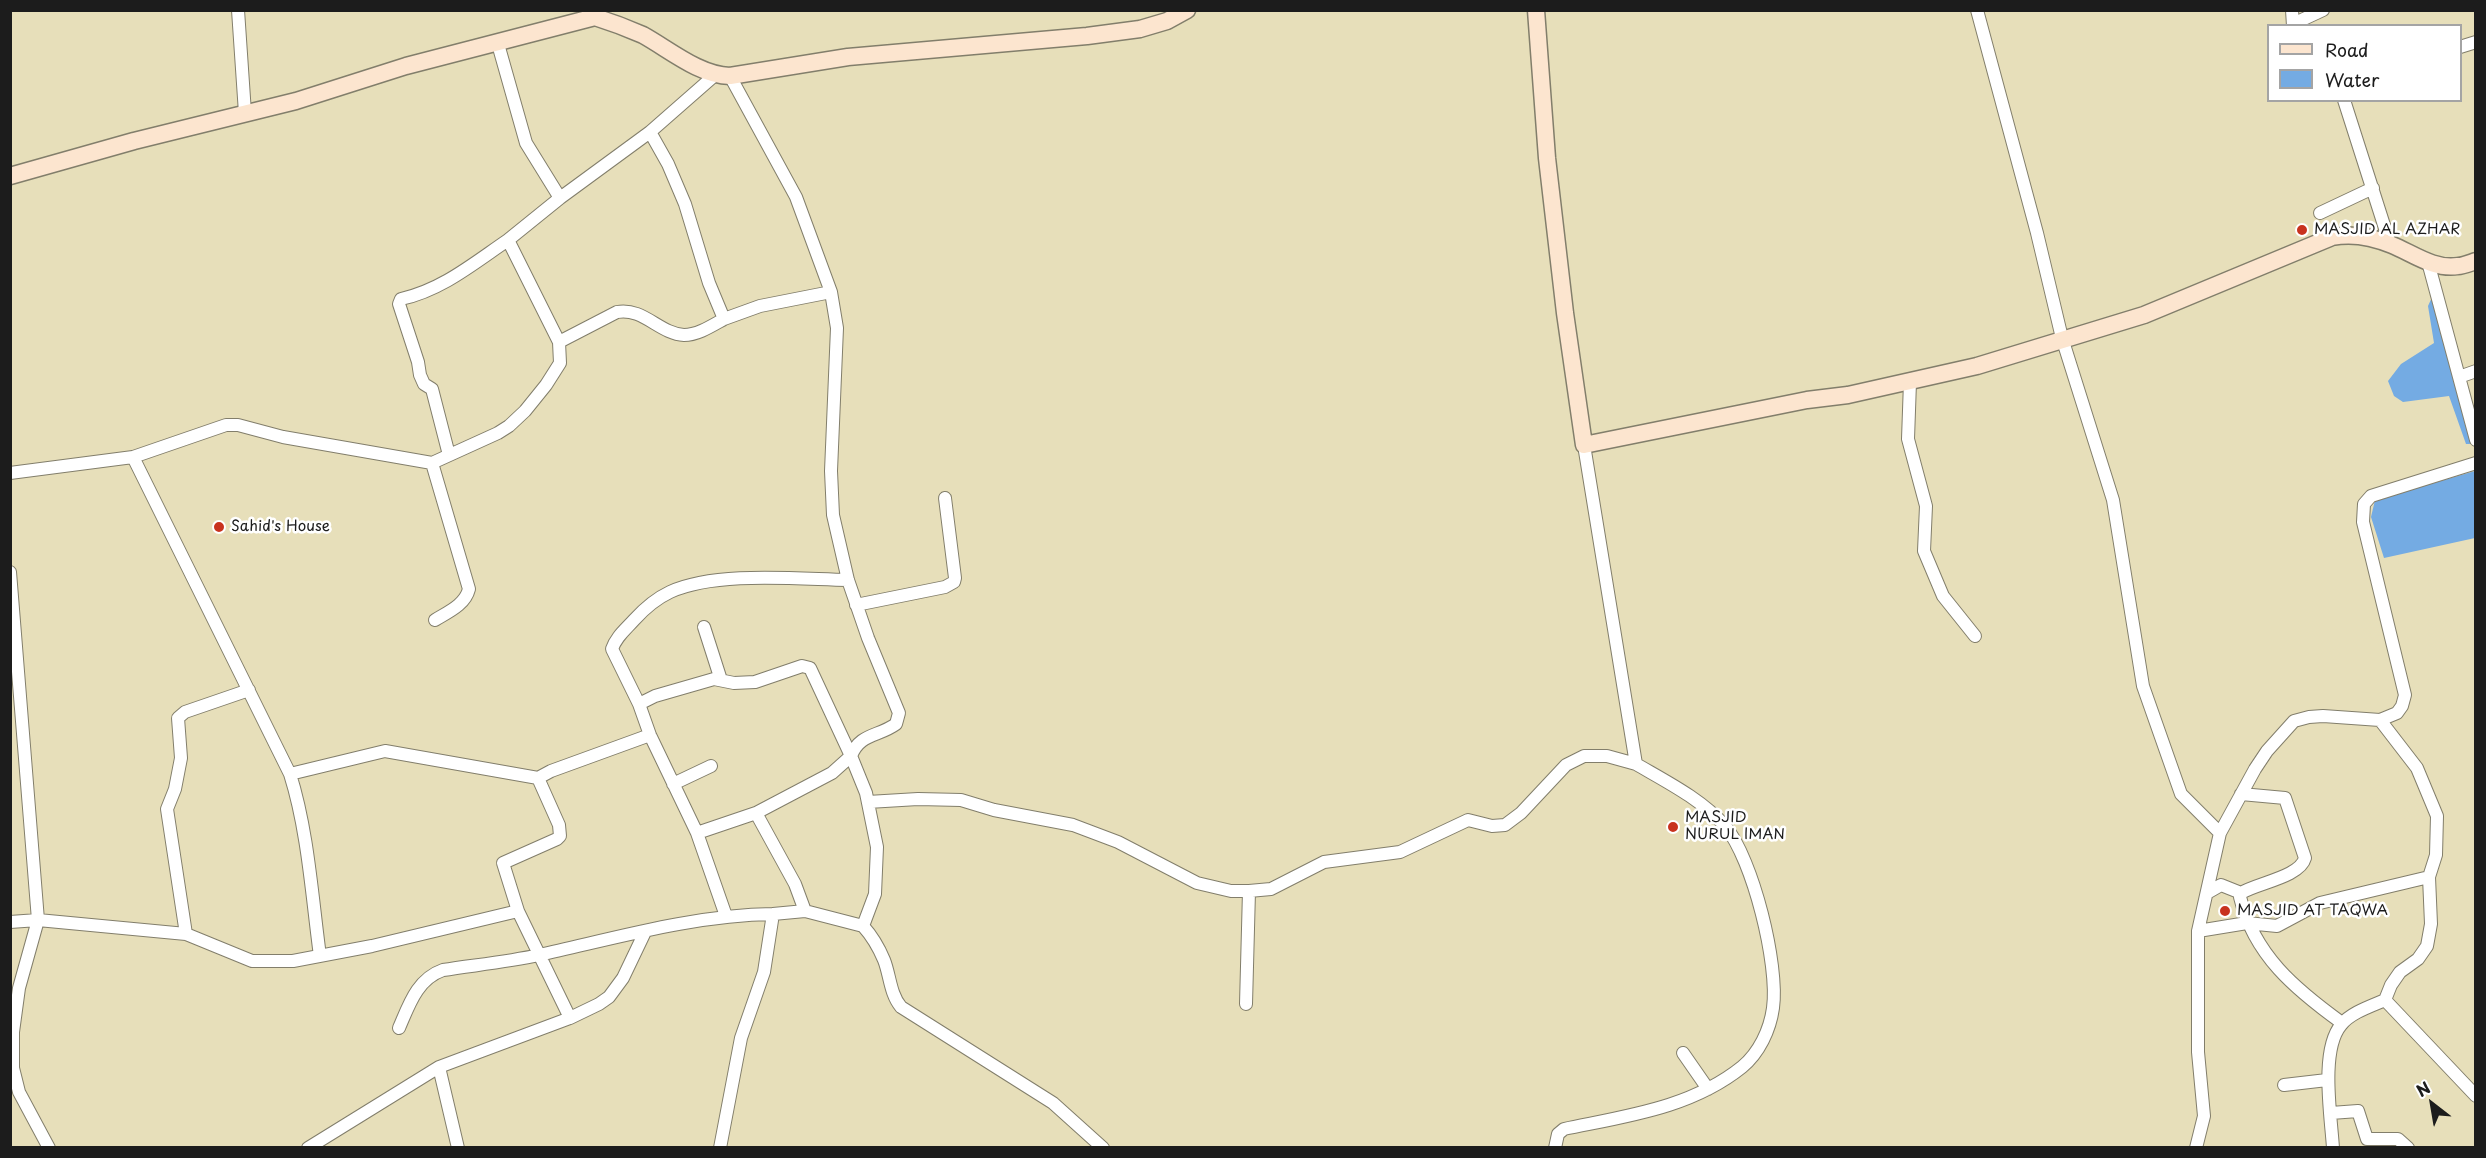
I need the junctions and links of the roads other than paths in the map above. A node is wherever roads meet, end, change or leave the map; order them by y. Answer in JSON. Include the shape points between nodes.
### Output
{"nodes":[{"id":1,"x":238,"y":10,"type":"edge"},
{"id":2,"x":1187,"y":10,"type":"edge"},
{"id":3,"x":1536,"y":10,"type":"edge"},
{"id":4,"x":1977,"y":10,"type":"edge"},
{"id":5,"x":2323,"y":10,"type":"edge"},
{"id":6,"x":594,"y":14,"type":"edge"},
{"id":7,"x":2295,"y":24,"type":"edge"},
{"id":8,"x":498,"y":44,"type":"junction"},
{"id":9,"x":722,"y":76,"type":"junction"},
{"id":10,"x":2345,"y":102,"type":"edge"},
{"id":11,"x":245,"y":113,"type":"junction"},
{"id":12,"x":650,"y":132,"type":"junction"},
{"id":13,"x":10,"y":176,"type":"edge"},
{"id":14,"x":2373,"y":188,"type":"junction"},
{"id":15,"x":560,"y":198,"type":"junction"},
{"id":16,"x":2320,"y":213,"type":"dead end"},
{"id":17,"x":508,"y":240,"type":"junction"},
{"id":18,"x":2390,"y":244,"type":"junction"},
{"id":19,"x":2475,"y":261,"type":"edge"},
{"id":20,"x":2428,"y":262,"type":"junction"},
{"id":21,"x":831,"y":292,"type":"junction"},
{"id":22,"x":724,"y":319,"type":"junction"},
{"id":23,"x":2062,"y":338,"type":"junction"},
{"id":24,"x":559,"y":342,"type":"junction"},
{"id":25,"x":2475,"y":371,"type":"edge"},
{"id":26,"x":2459,"y":377,"type":"junction"},
{"id":27,"x":1910,"y":382,"type":"junction"},
{"id":28,"x":2475,"y":440,"type":"edge"},
{"id":29,"x":1584,"y":445,"type":"junction"},
{"id":30,"x":449,"y":455,"type":"junction"},
{"id":31,"x":133,"y":457,"type":"junction"},
{"id":32,"x":432,"y":463,"type":"junction"},
{"id":33,"x":2475,"y":464,"type":"edge"},
{"id":34,"x":10,"y":473,"type":"edge"},
{"id":35,"x":945,"y":498,"type":"dead end"},
{"id":36,"x":10,"y":572,"type":"edge"},
{"id":37,"x":848,"y":580,"type":"junction"},
{"id":38,"x":856,"y":605,"type":"junction"},
{"id":39,"x":435,"y":620,"type":"dead end"},
{"id":40,"x":704,"y":627,"type":"dead end"},
{"id":41,"x":1975,"y":636,"type":"dead end"},
{"id":42,"x":721,"y":680,"type":"junction"},
{"id":43,"x":249,"y":690,"type":"junction"},
{"id":44,"x":639,"y":704,"type":"junction"},
{"id":45,"x":2380,"y":720,"type":"junction"},
{"id":46,"x":650,"y":735,"type":"junction"},
{"id":47,"x":851,"y":756,"type":"junction"},
{"id":48,"x":1636,"y":764,"type":"junction"},
{"id":49,"x":711,"y":766,"type":"dead end"},
{"id":50,"x":290,"y":774,"type":"junction"},
{"id":51,"x":538,"y":778,"type":"junction"},
{"id":52,"x":673,"y":784,"type":"junction"},
{"id":53,"x":2241,"y":794,"type":"junction"},
{"id":54,"x":868,"y":802,"type":"junction"},
{"id":55,"x":756,"y":813,"type":"junction"},
{"id":56,"x":697,"y":832,"type":"junction"},
{"id":57,"x":2220,"y":833,"type":"junction"},
{"id":58,"x":2429,"y":877,"type":"junction"},
{"id":59,"x":1249,"y":891,"type":"junction"},
{"id":60,"x":2207,"y":893,"type":"junction"},
{"id":61,"x":2241,"y":893,"type":"junction"},
{"id":62,"x":518,"y":911,"type":"junction"},
{"id":63,"x":806,"y":911,"type":"junction"},
{"id":64,"x":773,"y":914,"type":"junction"},
{"id":65,"x":726,"y":916,"type":"junction"},
{"id":66,"x":38,"y":920,"type":"junction"},
{"id":67,"x":10,"y":922,"type":"edge"},
{"id":68,"x":2247,"y":923,"type":"junction"},
{"id":69,"x":863,"y":927,"type":"junction"},
{"id":70,"x":2198,"y":930,"type":"junction"},
{"id":71,"x":645,"y":932,"type":"junction"},
{"id":72,"x":186,"y":934,"type":"junction"},
{"id":73,"x":540,"y":955,"type":"junction"},
{"id":74,"x":320,"y":956,"type":"junction"},
{"id":75,"x":2385,"y":1000,"type":"junction"},
{"id":76,"x":1246,"y":1005,"type":"dead end"},
{"id":77,"x":570,"y":1017,"type":"junction"},
{"id":78,"x":2342,"y":1023,"type":"junction"},
{"id":79,"x":399,"y":1028,"type":"dead end"},
{"id":80,"x":1683,"y":1053,"type":"dead end"},
{"id":81,"x":439,"y":1067,"type":"junction"},
{"id":82,"x":2327,"y":1080,"type":"junction"},
{"id":83,"x":2284,"y":1085,"type":"dead end"},
{"id":84,"x":1708,"y":1089,"type":"junction"},
{"id":85,"x":2475,"y":1096,"type":"edge"},
{"id":86,"x":2331,"y":1113,"type":"junction"},
{"id":87,"x":49,"y":1148,"type":"edge"},
{"id":88,"x":308,"y":1148,"type":"edge"},
{"id":89,"x":458,"y":1148,"type":"edge"},
{"id":90,"x":720,"y":1148,"type":"edge"},
{"id":91,"x":1103,"y":1148,"type":"edge"},
{"id":92,"x":1555,"y":1148,"type":"edge"},
{"id":93,"x":2196,"y":1148,"type":"edge"},
{"id":94,"x":2333,"y":1148,"type":"edge"},
{"id":95,"x":2408,"y":1148,"type":"edge"}],
"edges":[{"from":1,"to":11,"type":"street"},
{"from":2,"to":9,"type":"street","via":[[1140,29],[848,57]]},
{"from":3,"to":29,"type":"street","via":[[1547,158]]},
{"from":4,"to":23,"type":"street"},
{"from":5,"to":7,"type":"street"},
{"from":6,"to":8,"type":"street"},
{"from":6,"to":9,"type":"street"},
{"from":8,"to":11,"type":"street"},
{"from":8,"to":15,"type":"street","via":[[526,143]]},
{"from":9,"to":12,"type":"street"},
{"from":9,"to":21,"type":"street","via":[[796,197]]},
{"from":10,"to":14,"type":"street"},
{"from":11,"to":13,"type":"street"},
{"from":12,"to":15,"type":"street"},
{"from":12,"to":22,"type":"street","via":[[685,204]]},
{"from":14,"to":16,"type":"street"},
{"from":14,"to":18,"type":"street"},
{"from":15,"to":17,"type":"street"},
{"from":17,"to":24,"type":"street"},
{"from":17,"to":30,"type":"street","via":[[453,279],[401,299],[399,304],[420,375],[432,389]]},
{"from":18,"to":20,"type":"street"},
{"from":18,"to":23,"type":"street","via":[[2351,234],[2332,237],[2144,315]]},
{"from":19,"to":20,"type":"street","via":[[2456,267]]},
{"from":20,"to":26,"type":"street"},
{"from":21,"to":22,"type":"street","via":[[760,306]]},
{"from":21,"to":37,"type":"street","via":[[837,328],[831,496]]},
{"from":22,"to":24,"type":"street","via":[[687,335],[627,310]]},
{"from":23,"to":27,"type":"street","via":[[1977,366]]},
{"from":23,"to":57,"type":"street","via":[[2113,500],[2143,686],[2181,794]]},
{"from":24,"to":30,"type":"street","via":[[560,363],[525,411],[498,433]]},
{"from":25,"to":26,"type":"street"},
{"from":26,"to":28,"type":"street"},
{"from":27,"to":29,"type":"street"},
{"from":27,"to":41,"type":"street","via":[[1908,439],[1926,506],[1924,551],[1943,596]]},
{"from":29,"to":48,"type":"street"},
{"from":30,"to":32,"type":"street"},
{"from":31,"to":32,"type":"street","via":[[238,424],[283,437]]},
{"from":31,"to":34,"type":"street"},
{"from":31,"to":43,"type":"street"},
{"from":32,"to":39,"type":"street","via":[[469,589],[460,604]]},
{"from":33,"to":45,"type":"street","via":[[2371,496],[2364,504],[2363,522],[2405,696],[2397,713]]},
{"from":35,"to":38,"type":"street","via":[[954,582]]},
{"from":36,"to":66,"type":"street"},
{"from":37,"to":38,"type":"street"},
{"from":37,"to":44,"type":"street","via":[[759,578],[692,584],[648,605],[614,641],[612,649]]},
{"from":38,"to":47,"type":"street","via":[[899,713],[896,724],[862,740]]},
{"from":40,"to":42,"type":"street"},
{"from":42,"to":44,"type":"street","via":[[685,687]]},
{"from":42,"to":47,"type":"street","via":[[755,682],[807,666]]},
{"from":43,"to":50,"type":"street"},
{"from":43,"to":72,"type":"street","via":[[185,712],[178,718],[181,758],[167,809]]},
{"from":44,"to":46,"type":"street"},
{"from":45,"to":53,"type":"street","via":[[2323,716],[2294,722],[2267,752]]},
{"from":45,"to":58,"type":"street","via":[[2416,768],[2437,816],[2436,855]]},
{"from":46,"to":51,"type":"street"},
{"from":46,"to":52,"type":"street"},
{"from":47,"to":54,"type":"street"},
{"from":47,"to":55,"type":"street","via":[[831,773]]},
{"from":48,"to":59,"type":"street","via":[[1607,756],[1584,756],[1566,765],[1521,813],[1504,825],[1468,820],[1400,852],[1324,862],[1271,889]]},
{"from":48,"to":84,"type":"street","via":[[1679,789],[1724,825],[1744,858],[1758,902],[1774,988],[1769,1025],[1753,1056]]},
{"from":49,"to":52,"type":"street"},
{"from":50,"to":51,"type":"street","via":[[385,751]]},
{"from":50,"to":74,"type":"street","via":[[301,819]]},
{"from":51,"to":62,"type":"street","via":[[560,825],[560,836],[503,863]]},
{"from":52,"to":56,"type":"street"},
{"from":53,"to":57,"type":"street"},
{"from":53,"to":61,"type":"street","via":[[2285,798],[2304,858],[2300,867]]},
{"from":54,"to":59,"type":"street","via":[[961,800],[1073,825],[1118,842],[1197,883]]},
{"from":54,"to":69,"type":"street","via":[[877,848],[875,894]]},
{"from":55,"to":56,"type":"street"},
{"from":55,"to":63,"type":"street"},
{"from":56,"to":65,"type":"street"},
{"from":57,"to":60,"type":"street"},
{"from":58,"to":68,"type":"street","via":[[2320,903],[2277,926]]},
{"from":58,"to":75,"type":"street","via":[[2432,924],[2427,946],[2418,959],[2400,972]]},
{"from":59,"to":76,"type":"street"},
{"from":60,"to":61,"type":"street","via":[[2221,885]]},
{"from":60,"to":70,"type":"street"},
{"from":61,"to":68,"type":"street"},
{"from":62,"to":73,"type":"street"},
{"from":62,"to":74,"type":"street"},
{"from":63,"to":64,"type":"street"},
{"from":63,"to":69,"type":"street"},
{"from":64,"to":65,"type":"street"},
{"from":64,"to":90,"type":"street","via":[[764,972],[741,1038]]},
{"from":65,"to":71,"type":"street"},
{"from":66,"to":67,"type":"street"},
{"from":66,"to":72,"type":"street"},
{"from":66,"to":87,"type":"street","via":[[19,988],[12,1032],[13,1068],[19,1092]]},
{"from":68,"to":70,"type":"street"},
{"from":68,"to":78,"type":"street","via":[[2282,976]]},
{"from":69,"to":91,"type":"street","via":[[884,959],[901,1007],[1053,1103]]},
{"from":70,"to":93,"type":"street","via":[[2198,1052],[2204,1116]]},
{"from":71,"to":73,"type":"street"},
{"from":71,"to":77,"type":"street","via":[[623,978],[609,997]]},
{"from":72,"to":74,"type":"street","via":[[252,961],[293,962]]},
{"from":73,"to":77,"type":"street"},
{"from":73,"to":79,"type":"street","via":[[435,973],[420,985]]},
{"from":75,"to":78,"type":"street"},
{"from":75,"to":85,"type":"street"},
{"from":77,"to":81,"type":"street"},
{"from":78,"to":82,"type":"street","via":[[2333,1036]]},
{"from":80,"to":84,"type":"street"},
{"from":81,"to":88,"type":"street"},
{"from":81,"to":89,"type":"street"},
{"from":82,"to":83,"type":"street"},
{"from":82,"to":86,"type":"street"},
{"from":84,"to":92,"type":"street","via":[[1665,1107],[1564,1130],[1558,1134]]},
{"from":86,"to":94,"type":"street"},
{"from":86,"to":95,"type":"street","via":[[2358,1111],[2367,1139],[2398,1139]]}]}
